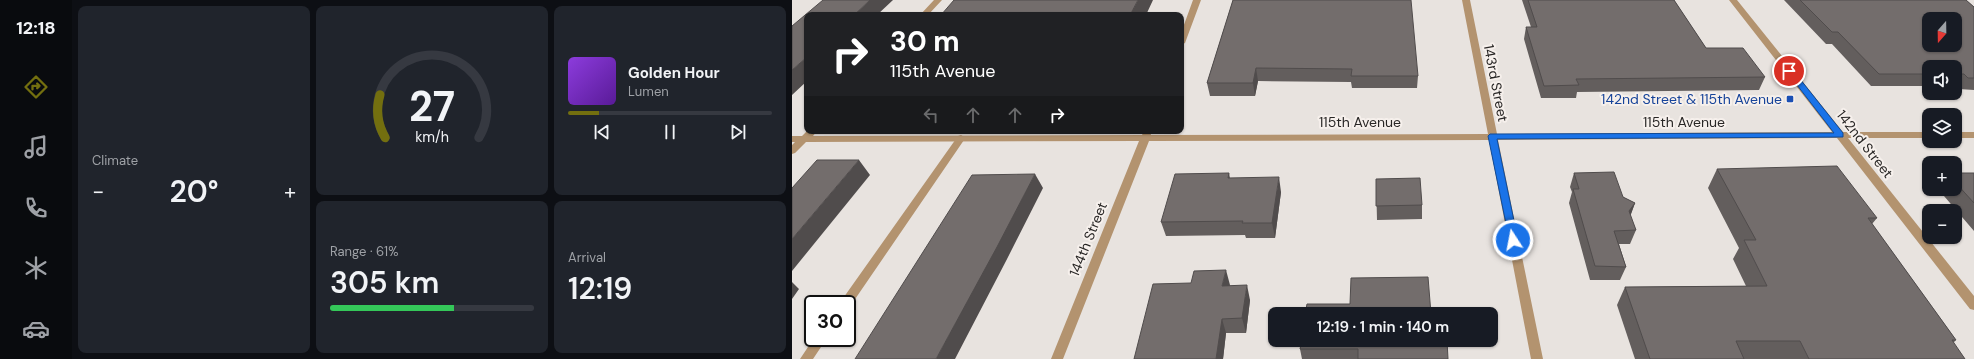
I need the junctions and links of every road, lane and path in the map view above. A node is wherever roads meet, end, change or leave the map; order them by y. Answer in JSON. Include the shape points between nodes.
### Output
{"nodes":[{"id":1,"x":938,"y":0,"type":"edge"},
{"id":2,"x":1197,"y":0,"type":"edge"},
{"id":3,"x":1466,"y":0,"type":"edge"},
{"id":4,"x":1733,"y":0,"type":"edge"},
{"id":5,"x":927,"y":12,"type":"edge"},
{"id":6,"x":1184,"y":35,"type":"edge"},
{"id":7,"x":809,"y":134,"type":"edge"},
{"id":8,"x":1146,"y":134,"type":"edge"},
{"id":9,"x":1840,"y":135,"type":"junction"},
{"id":10,"x":1922,"y":135,"type":"edge"},
{"id":11,"x":1962,"y":135,"type":"edge"},
{"id":12,"x":1974,"y":135,"type":"edge"},
{"id":13,"x":1492,"y":136,"type":"junction"},
{"id":14,"x":961,"y":138,"type":"junction"},
{"id":15,"x":804,"y":139,"type":"junction"},
{"id":16,"x":792,"y":140,"type":"edge"},
{"id":17,"x":792,"y":152,"type":"edge"},
{"id":18,"x":851,"y":295,"type":"edge"},
{"id":19,"x":1974,"y":305,"type":"edge"},
{"id":20,"x":815,"y":347,"type":"edge"},
{"id":21,"x":806,"y":359,"type":"edge"},
{"id":22,"x":1057,"y":359,"type":"edge"},
{"id":23,"x":1537,"y":359,"type":"edge"}],
"edges":[{"from":1,"to":5,"type":"street"},
{"from":2,"to":6,"type":"street"},
{"from":3,"to":13,"type":"street","name":"143rd Street"},
{"from":4,"to":9,"type":"street","name":"142nd Street"},
{"from":7,"to":15,"type":"street"},
{"from":8,"to":13,"type":"street","name":"115th Avenue"},
{"from":8,"to":14,"type":"street","name":"115th Avenue"},
{"from":8,"to":22,"type":"street","name":"144th Street"},
{"from":9,"to":10,"type":"street","name":"115th Avenue"},
{"from":9,"to":13,"type":"street","name":"115th Avenue"},
{"from":9,"to":19,"type":"street","name":"142nd Street"},
{"from":11,"to":12,"type":"street"},
{"from":13,"to":23,"type":"street","name":"143rd Street"},
{"from":14,"to":15,"type":"street","name":"115th Avenue"},
{"from":14,"to":18,"type":"street"},
{"from":15,"to":16,"type":"street","name":"115th Avenue"},
{"from":15,"to":17,"type":"street"},
{"from":20,"to":21,"type":"street"}]}
